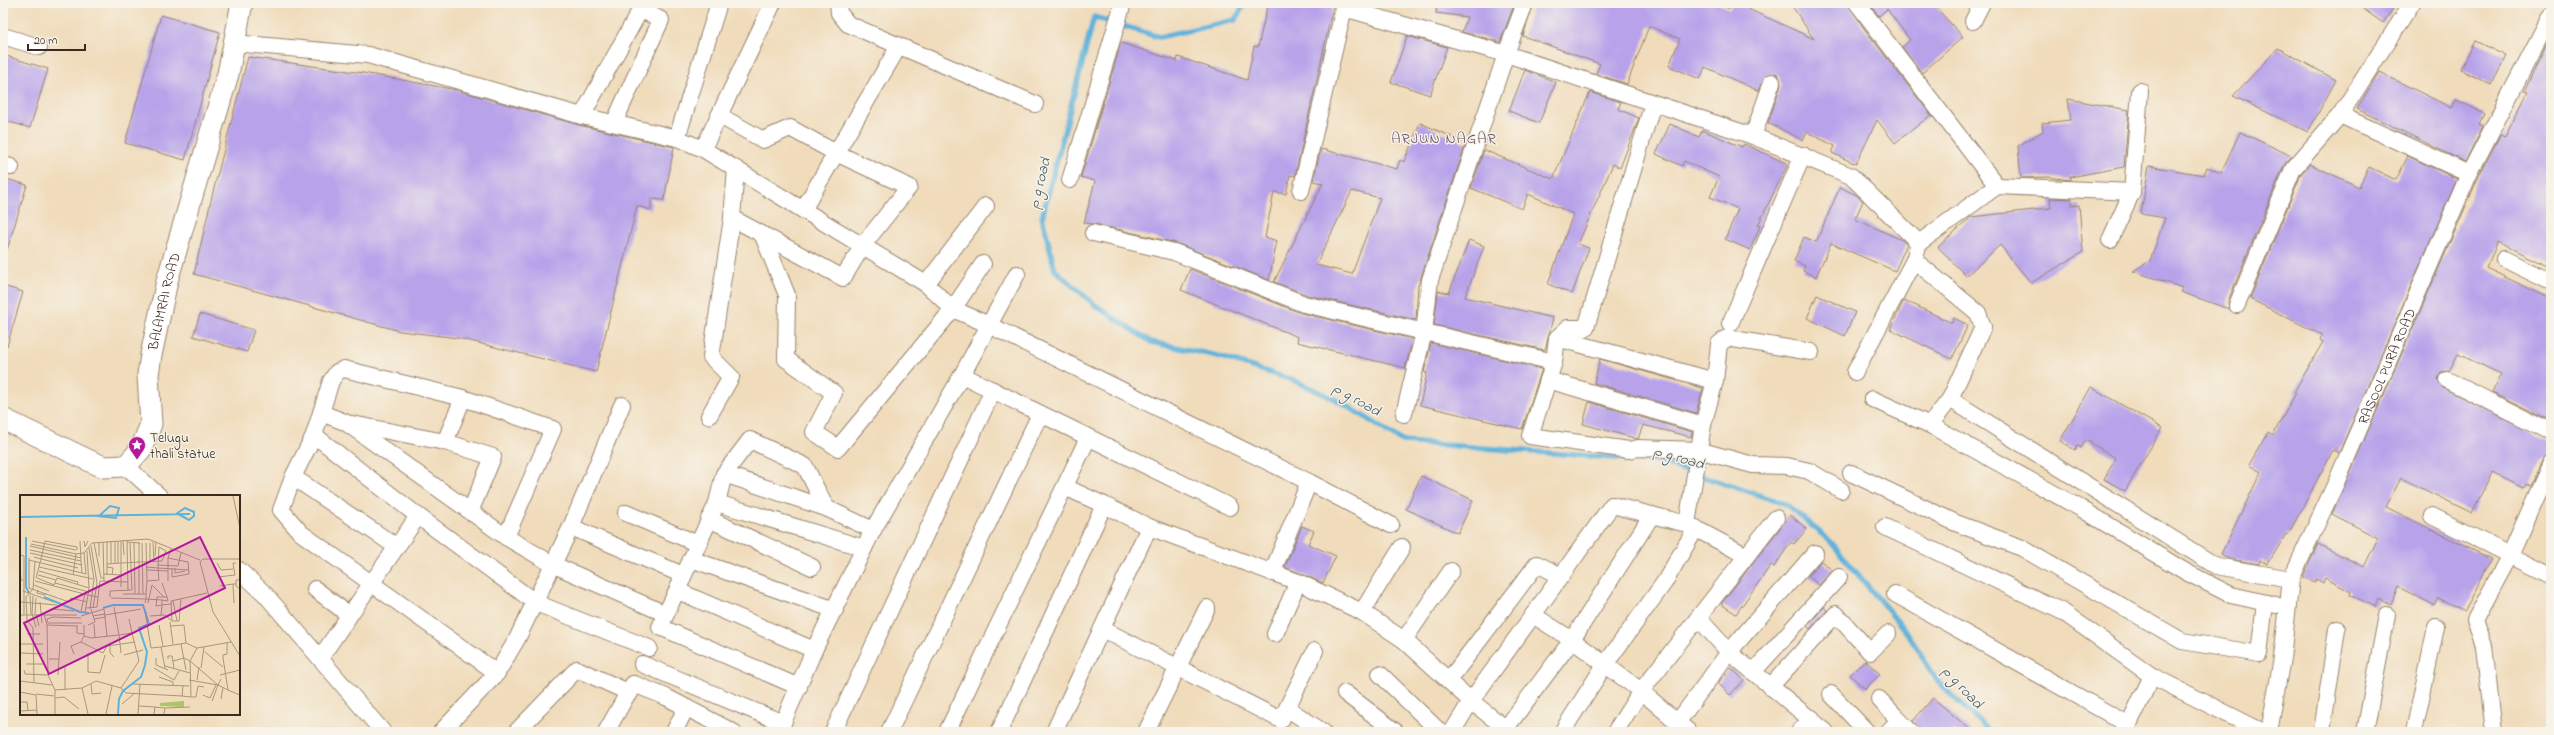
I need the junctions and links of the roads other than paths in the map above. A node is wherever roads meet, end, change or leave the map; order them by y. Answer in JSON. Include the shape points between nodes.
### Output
{"nodes":[{"id":1,"x":242,"y":3,"type":"edge"},
{"id":2,"x":719,"y":3,"type":"edge"},
{"id":3,"x":773,"y":3,"type":"edge"},
{"id":4,"x":838,"y":3,"type":"edge"},
{"id":5,"x":1525,"y":3,"type":"edge"},
{"id":6,"x":1857,"y":3,"type":"edge"},
{"id":7,"x":1982,"y":3,"type":"edge"},
{"id":8,"x":2412,"y":3,"type":"edge"},
{"id":9,"x":1344,"y":5,"type":"edge"},
{"id":10,"x":642,"y":6,"type":"edge"},
{"id":11,"x":1122,"y":7,"type":"edge"},
{"id":12,"x":2551,"y":15,"type":"edge"},
{"id":13,"x":1973,"y":21,"type":"dead end"},
{"id":14,"x":3,"y":36,"type":"edge"},
{"id":15,"x":234,"y":43,"type":"junction"},
{"id":16,"x":899,"y":46,"type":"junction"},
{"id":17,"x":39,"y":47,"type":"dead end"},
{"id":18,"x":1506,"y":54,"type":"junction"},
{"id":19,"x":1772,"y":82,"type":"dead end"},
{"id":20,"x":2140,"y":91,"type":"dead end"},
{"id":21,"x":1653,"y":103,"type":"junction"},
{"id":22,"x":1035,"y":104,"type":"dead end"},
{"id":23,"x":2340,"y":115,"type":"junction"},
{"id":24,"x":582,"y":116,"type":"junction"},
{"id":25,"x":720,"y":116,"type":"junction"},
{"id":26,"x":614,"y":123,"type":"junction"},
{"id":27,"x":1753,"y":136,"type":"junction"},
{"id":28,"x":677,"y":138,"type":"junction"},
{"id":29,"x":703,"y":149,"type":"junction"},
{"id":30,"x":836,"y":153,"type":"junction"},
{"id":31,"x":1803,"y":155,"type":"junction"},
{"id":32,"x":736,"y":169,"type":"junction"},
{"id":33,"x":2469,"y":174,"type":"junction"},
{"id":34,"x":1070,"y":180,"type":"dead end"},
{"id":35,"x":1997,"y":186,"type":"junction"},
{"id":36,"x":1301,"y":191,"type":"dead end"},
{"id":37,"x":2132,"y":192,"type":"junction"},
{"id":38,"x":986,"y":206,"type":"dead end"},
{"id":39,"x":803,"y":210,"type":"junction"},
{"id":40,"x":732,"y":218,"type":"junction"},
{"id":41,"x":1093,"y":234,"type":"dead end"},
{"id":42,"x":763,"y":236,"type":"junction"},
{"id":43,"x":2110,"y":240,"type":"dead end"},
{"id":44,"x":1919,"y":243,"type":"junction"},
{"id":45,"x":863,"y":245,"type":"junction"},
{"id":46,"x":2504,"y":259,"type":"dead end"},
{"id":47,"x":1914,"y":260,"type":"junction"},
{"id":48,"x":984,"y":264,"type":"dead end"},
{"id":49,"x":1017,"y":274,"type":"dead end"},
{"id":50,"x":2551,"y":282,"type":"edge"},
{"id":51,"x":926,"y":284,"type":"junction"},
{"id":52,"x":2237,"y":305,"type":"dead end"},
{"id":53,"x":953,"y":309,"type":"junction"},
{"id":54,"x":1730,"y":324,"type":"dead end"},
{"id":55,"x":989,"y":325,"type":"junction"},
{"id":56,"x":1424,"y":332,"type":"junction"},
{"id":57,"x":1557,"y":338,"type":"junction"},
{"id":58,"x":1811,"y":352,"type":"dead end"},
{"id":59,"x":1554,"y":362,"type":"junction"},
{"id":60,"x":1855,"y":372,"type":"dead end"},
{"id":61,"x":962,"y":375,"type":"junction"},
{"id":62,"x":1548,"y":380,"type":"junction"},
{"id":63,"x":2447,"y":380,"type":"dead end"},
{"id":64,"x":1714,"y":381,"type":"junction"},
{"id":65,"x":993,"y":390,"type":"junction"},
{"id":66,"x":462,"y":398,"type":"junction"},
{"id":67,"x":1872,"y":399,"type":"dead end"},
{"id":68,"x":1950,"y":400,"type":"junction"},
{"id":69,"x":622,"y":404,"type":"dead end"},
{"id":70,"x":321,"y":413,"type":"junction"},
{"id":71,"x":1040,"y":414,"type":"junction"},
{"id":72,"x":1404,"y":414,"type":"dead end"},
{"id":73,"x":709,"y":416,"type":"dead end"},
{"id":74,"x":3,"y":419,"type":"edge"},
{"id":75,"x":345,"y":422,"type":"junction"},
{"id":76,"x":1703,"y":425,"type":"junction"},
{"id":77,"x":1930,"y":425,"type":"junction"},
{"id":78,"x":2551,"y":432,"type":"edge"},
{"id":79,"x":314,"y":435,"type":"junction"},
{"id":80,"x":1088,"y":438,"type":"junction"},
{"id":81,"x":445,"y":442,"type":"junction"},
{"id":82,"x":1698,"y":452,"type":"junction"},
{"id":83,"x":2551,"y":463,"type":"edge"},
{"id":84,"x":126,"y":466,"type":"junction"},
{"id":85,"x":1851,"y":473,"type":"dead end"},
{"id":86,"x":724,"y":474,"type":"junction"},
{"id":87,"x":293,"y":477,"type":"junction"},
{"id":88,"x":1309,"y":482,"type":"junction"},
{"id":89,"x":1065,"y":487,"type":"junction"},
{"id":90,"x":1842,"y":490,"type":"dead end"},
{"id":91,"x":158,"y":495,"type":"edge"},
{"id":92,"x":717,"y":503,"type":"junction"},
{"id":93,"x":1104,"y":506,"type":"junction"},
{"id":94,"x":1230,"y":507,"type":"dead end"},
{"id":95,"x":826,"y":508,"type":"junction"},
{"id":96,"x":470,"y":512,"type":"junction"},
{"id":97,"x":626,"y":513,"type":"dead end"},
{"id":98,"x":418,"y":516,"type":"junction"},
{"id":99,"x":1652,"y":516,"type":"junction"},
{"id":100,"x":2432,"y":516,"type":"dead end"},
{"id":101,"x":1776,"y":518,"type":"dead end"},
{"id":102,"x":709,"y":519,"type":"junction"},
{"id":103,"x":1391,"y":525,"type":"dead end"},
{"id":104,"x":1692,"y":526,"type":"junction"},
{"id":105,"x":571,"y":527,"type":"junction"},
{"id":106,"x":1149,"y":527,"type":"junction"},
{"id":107,"x":1885,"y":527,"type":"dead end"},
{"id":108,"x":873,"y":530,"type":"junction"},
{"id":109,"x":506,"y":537,"type":"junction"},
{"id":110,"x":397,"y":547,"type":"junction"},
{"id":111,"x":1402,"y":547,"type":"dead end"},
{"id":112,"x":864,"y":548,"type":"junction"},
{"id":113,"x":694,"y":552,"type":"junction"},
{"id":114,"x":1815,"y":552,"type":"dead end"},
{"id":115,"x":1745,"y":555,"type":"junction"},
{"id":116,"x":2510,"y":555,"type":"junction"},
{"id":117,"x":554,"y":565,"type":"junction"},
{"id":118,"x":812,"y":567,"type":"dead end"},
{"id":119,"x":240,"y":571,"type":"edge"},
{"id":120,"x":1451,"y":571,"type":"dead end"},
{"id":121,"x":1272,"y":572,"type":"junction"},
{"id":122,"x":683,"y":576,"type":"junction"},
{"id":123,"x":1561,"y":576,"type":"junction"},
{"id":124,"x":2551,"y":576,"type":"edge"},
{"id":125,"x":1839,"y":577,"type":"dead end"},
{"id":126,"x":2291,"y":579,"type":"junction"},
{"id":127,"x":1298,"y":582,"type":"junction"},
{"id":128,"x":372,"y":583,"type":"junction"},
{"id":129,"x":315,"y":589,"type":"dead end"},
{"id":130,"x":1895,"y":594,"type":"dead end"},
{"id":131,"x":536,"y":603,"type":"junction"},
{"id":132,"x":2265,"y":603,"type":"junction"},
{"id":133,"x":1207,"y":608,"type":"dead end"},
{"id":134,"x":2287,"y":608,"type":"junction"},
{"id":135,"x":835,"y":610,"type":"junction"},
{"id":136,"x":1362,"y":612,"type":"junction"},
{"id":137,"x":666,"y":614,"type":"junction"},
{"id":138,"x":349,"y":615,"type":"junction"},
{"id":139,"x":1533,"y":615,"type":"junction"},
{"id":140,"x":2387,"y":615,"type":"dead end"},
{"id":141,"x":1699,"y":619,"type":"junction"},
{"id":142,"x":2436,"y":627,"type":"dead end"},
{"id":143,"x":1102,"y":629,"type":"junction"},
{"id":144,"x":2337,"y":629,"type":"dead end"},
{"id":145,"x":1275,"y":634,"type":"dead end"},
{"id":146,"x":1888,"y":634,"type":"dead end"},
{"id":147,"x":1404,"y":640,"type":"junction"},
{"id":148,"x":1572,"y":640,"type":"junction"},
{"id":149,"x":649,"y":648,"type":"junction"},
{"id":150,"x":814,"y":650,"type":"junction"},
{"id":151,"x":1315,"y":651,"type":"dead end"},
{"id":152,"x":1729,"y":652,"type":"junction"},
{"id":153,"x":320,"y":658,"type":"junction"},
{"id":154,"x":642,"y":664,"type":"junction"},
{"id":155,"x":1177,"y":666,"type":"junction"},
{"id":156,"x":1604,"y":666,"type":"junction"},
{"id":157,"x":1753,"y":672,"type":"junction"},
{"id":158,"x":497,"y":673,"type":"junction"},
{"id":159,"x":1380,"y":674,"type":"dead end"},
{"id":160,"x":2152,"y":676,"type":"junction"},
{"id":161,"x":1449,"y":680,"type":"junction"},
{"id":162,"x":799,"y":687,"type":"junction"},
{"id":163,"x":1770,"y":687,"type":"junction"},
{"id":164,"x":1641,"y":691,"type":"junction"},
{"id":165,"x":630,"y":693,"type":"junction"},
{"id":166,"x":1346,"y":693,"type":"dead end"},
{"id":167,"x":1831,"y":694,"type":"dead end"},
{"id":168,"x":1879,"y":699,"type":"dead end"},
{"id":169,"x":1471,"y":701,"type":"junction"},
{"id":170,"x":686,"y":708,"type":"junction"},
{"id":171,"x":1288,"y":709,"type":"junction"},
{"id":172,"x":1812,"y":718,"type":"junction"},
{"id":173,"x":1899,"y":720,"type":"junction"},
{"id":174,"x":1683,"y":727,"type":"edge"},
{"id":175,"x":781,"y":728,"type":"edge"},
{"id":176,"x":2127,"y":729,"type":"edge"},
{"id":177,"x":1504,"y":730,"type":"edge"},
{"id":178,"x":729,"y":731,"type":"edge"},
{"id":179,"x":1616,"y":731,"type":"edge"},
{"id":180,"x":383,"y":732,"type":"edge"},
{"id":181,"x":441,"y":732,"type":"edge"},
{"id":182,"x":516,"y":732,"type":"edge"},
{"id":183,"x":606,"y":732,"type":"edge"},
{"id":184,"x":674,"y":732,"type":"edge"},
{"id":185,"x":833,"y":732,"type":"edge"},
{"id":186,"x":889,"y":732,"type":"edge"},
{"id":187,"x":947,"y":732,"type":"edge"},
{"id":188,"x":999,"y":732,"type":"edge"},
{"id":189,"x":1054,"y":732,"type":"edge"},
{"id":190,"x":1146,"y":732,"type":"edge"},
{"id":191,"x":1323,"y":732,"type":"edge"},
{"id":192,"x":1396,"y":732,"type":"edge"},
{"id":193,"x":1440,"y":732,"type":"edge"},
{"id":194,"x":1452,"y":732,"type":"edge"},
{"id":195,"x":1562,"y":732,"type":"edge"},
{"id":196,"x":1799,"y":732,"type":"edge"},
{"id":197,"x":1826,"y":732,"type":"edge"},
{"id":198,"x":1867,"y":732,"type":"edge"},
{"id":199,"x":1888,"y":732,"type":"edge"},
{"id":200,"x":1911,"y":732,"type":"edge"},
{"id":201,"x":2263,"y":732,"type":"edge"},
{"id":202,"x":2269,"y":732,"type":"edge"},
{"id":203,"x":2322,"y":732,"type":"edge"},
{"id":204,"x":2365,"y":732,"type":"edge"},
{"id":205,"x":2414,"y":732,"type":"edge"},
{"id":206,"x":2494,"y":732,"type":"edge"}],
"edges":[{"from":1,"to":15,"type":"street","name":"BALAMRAI ROAD"},
{"from":2,"to":28,"type":"street"},
{"from":3,"to":25,"type":"street"},
{"from":4,"to":16,"type":"street","via":[[839,14],[848,24]]},
{"from":5,"to":18,"type":"street"},
{"from":6,"to":35,"type":"street"},
{"from":7,"to":13,"type":"street"},
{"from":8,"to":23,"type":"street"},
{"from":9,"to":18,"type":"street"},
{"from":9,"to":36,"type":"street"},
{"from":10,"to":24,"type":"street"},
{"from":10,"to":26,"type":"street","via":[[661,20]]},
{"from":11,"to":34,"type":"street"},
{"from":12,"to":33,"type":"street","name":"RASOOL PURA ROAD"},
{"from":14,"to":17,"type":"street"},
{"from":15,"to":24,"type":"street","via":[[368,56]]},
{"from":15,"to":84,"type":"street","name":"BALAMRAI ROAD","via":[[228,74],[168,281],[153,348],[148,375],[151,424],[141,449]]},
{"from":16,"to":22,"type":"street"},
{"from":16,"to":30,"type":"street"},
{"from":18,"to":21,"type":"street"},
{"from":18,"to":56,"type":"street","via":[[1430,280]]},
{"from":19,"to":27,"type":"street"},
{"from":20,"to":37,"type":"street"},
{"from":21,"to":27,"type":"street"},
{"from":21,"to":57,"type":"street","via":[[1586,328],[1568,328]]},
{"from":23,"to":33,"type":"street"},
{"from":23,"to":52,"type":"street","via":[[2293,169]]},
{"from":24,"to":26,"type":"street"},
{"from":25,"to":29,"type":"street"},
{"from":25,"to":30,"type":"street","via":[[763,140],[790,128]]},
{"from":26,"to":28,"type":"street"},
{"from":27,"to":31,"type":"street"},
{"from":28,"to":29,"type":"street"},
{"from":29,"to":32,"type":"street"},
{"from":30,"to":39,"type":"street"},
{"from":30,"to":45,"type":"street","via":[[909,186]]},
{"from":31,"to":44,"type":"street","via":[[1851,176]]},
{"from":31,"to":54,"type":"street"},
{"from":32,"to":39,"type":"street"},
{"from":32,"to":40,"type":"street"},
{"from":33,"to":126,"type":"street","name":"RASOOL PURA ROAD","via":[[2335,485]]},
{"from":35,"to":37,"type":"street"},
{"from":35,"to":44,"type":"street"},
{"from":37,"to":43,"type":"street"},
{"from":38,"to":51,"type":"street"},
{"from":39,"to":45,"type":"street"},
{"from":40,"to":42,"type":"street"},
{"from":40,"to":73,"type":"street","via":[[711,357],[731,377]]},
{"from":41,"to":56,"type":"street","via":[[1174,252],[1304,304]]},
{"from":42,"to":45,"type":"street","via":[[843,278]]},
{"from":42,"to":53,"type":"street","via":[[787,296],[786,359],[834,393],[814,432],[838,448]]},
{"from":44,"to":47,"type":"street"},
{"from":45,"to":51,"type":"street"},
{"from":46,"to":50,"type":"street"},
{"from":47,"to":60,"type":"street"},
{"from":47,"to":68,"type":"street","via":[[1982,319],[1983,327]]},
{"from":48,"to":53,"type":"street"},
{"from":49,"to":55,"type":"street"},
{"from":51,"to":53,"type":"street"},
{"from":53,"to":55,"type":"street"},
{"from":55,"to":61,"type":"street"},
{"from":55,"to":88,"type":"street"},
{"from":56,"to":59,"type":"street"},
{"from":56,"to":72,"type":"street"},
{"from":57,"to":59,"type":"street"},
{"from":57,"to":64,"type":"street"},
{"from":58,"to":64,"type":"street","via":[[1727,338],[1719,344]]},
{"from":59,"to":62,"type":"street"},
{"from":61,"to":65,"type":"street"},
{"from":61,"to":108,"type":"street"},
{"from":62,"to":76,"type":"street"},
{"from":62,"to":82,"type":"street","via":[[1530,436],[1628,450],[1638,448]]},
{"from":63,"to":78,"type":"street"},
{"from":64,"to":76,"type":"street"},
{"from":65,"to":71,"type":"street"},
{"from":65,"to":185,"type":"street"},
{"from":66,"to":70,"type":"street","via":[[344,369],[333,377]]},
{"from":66,"to":81,"type":"street"},
{"from":66,"to":109,"type":"street","via":[[553,429]]},
{"from":67,"to":77,"type":"street"},
{"from":68,"to":77,"type":"street"},
{"from":68,"to":126,"type":"street","via":[[2216,566]]},
{"from":69,"to":105,"type":"street"},
{"from":70,"to":75,"type":"street"},
{"from":70,"to":79,"type":"street"},
{"from":71,"to":80,"type":"street"},
{"from":71,"to":186,"type":"street"},
{"from":74,"to":84,"type":"street","via":[[92,462],[104,466]]},
{"from":75,"to":81,"type":"street"},
{"from":75,"to":96,"type":"street"},
{"from":76,"to":82,"type":"street"},
{"from":77,"to":132,"type":"street","via":[[2080,508],[2186,572],[2230,595]]},
{"from":79,"to":87,"type":"street"},
{"from":79,"to":98,"type":"street"},
{"from":80,"to":89,"type":"street"},
{"from":80,"to":94,"type":"street"},
{"from":81,"to":96,"type":"street","via":[[493,457]]},
{"from":82,"to":90,"type":"street","via":[[1753,465],[1787,466],[1809,471]]},
{"from":82,"to":104,"type":"street","via":[[1691,498]]},
{"from":83,"to":116,"type":"street"},
{"from":84,"to":91,"type":"street"},
{"from":85,"to":132,"type":"street","via":[[1956,523],[2022,548],[2182,641],[2259,654]]},
{"from":86,"to":92,"type":"street"},
{"from":86,"to":95,"type":"street"},
{"from":86,"to":95,"type":"street","via":[[750,440],[805,466]]},
{"from":87,"to":110,"type":"street"},
{"from":87,"to":128,"type":"street","via":[[281,510],[302,533]]},
{"from":88,"to":103,"type":"street"},
{"from":88,"to":121,"type":"street"},
{"from":89,"to":93,"type":"street"},
{"from":89,"to":187,"type":"street"},
{"from":92,"to":102,"type":"street"},
{"from":92,"to":112,"type":"street"},
{"from":93,"to":106,"type":"street"},
{"from":93,"to":188,"type":"street"},
{"from":95,"to":108,"type":"street"},
{"from":96,"to":109,"type":"street"},
{"from":97,"to":113,"type":"street"},
{"from":98,"to":110,"type":"street"},
{"from":98,"to":131,"type":"street"},
{"from":99,"to":104,"type":"street"},
{"from":99,"to":123,"type":"street","via":[[1612,505]]},
{"from":99,"to":148,"type":"street"},
{"from":100,"to":116,"type":"street"},
{"from":101,"to":115,"type":"street"},
{"from":102,"to":113,"type":"street"},
{"from":102,"to":118,"type":"street"},
{"from":104,"to":115,"type":"street"},
{"from":104,"to":156,"type":"street","via":[[1664,583]]},
{"from":105,"to":117,"type":"street"},
{"from":105,"to":122,"type":"street"},
{"from":106,"to":121,"type":"street"},
{"from":106,"to":143,"type":"street"},
{"from":107,"to":160,"type":"street","via":[[2064,612]]},
{"from":108,"to":112,"type":"street"},
{"from":109,"to":117,"type":"street"},
{"from":110,"to":128,"type":"street"},
{"from":111,"to":136,"type":"street"},
{"from":112,"to":135,"type":"street"},
{"from":113,"to":122,"type":"street"},
{"from":113,"to":135,"type":"street"},
{"from":114,"to":152,"type":"street"},
{"from":115,"to":141,"type":"street"},
{"from":116,"to":124,"type":"street"},
{"from":116,"to":206,"type":"street","via":[[2475,620],[2484,646]]},
{"from":117,"to":131,"type":"street"},
{"from":117,"to":137,"type":"street"},
{"from":119,"to":153,"type":"street","via":[[265,594]]},
{"from":120,"to":147,"type":"street"},
{"from":121,"to":127,"type":"street"},
{"from":122,"to":137,"type":"street"},
{"from":122,"to":150,"type":"street","via":[[678,591]]},
{"from":123,"to":139,"type":"street"},
{"from":123,"to":161,"type":"street","via":[[1537,564]]},
{"from":125,"to":157,"type":"street"},
{"from":126,"to":134,"type":"street","name":"RASOOL PURA ROAD"},
{"from":127,"to":136,"type":"street"},
{"from":127,"to":145,"type":"street"},
{"from":128,"to":138,"type":"street"},
{"from":128,"to":158,"type":"street"},
{"from":129,"to":138,"type":"street"},
{"from":130,"to":176,"type":"street"},
{"from":131,"to":149,"type":"street"},
{"from":131,"to":158,"type":"street"},
{"from":132,"to":134,"type":"street"},
{"from":133,"to":155,"type":"street"},
{"from":134,"to":202,"type":"street","name":"RASOOL PURA ROAD","via":[[2282,658]]},
{"from":135,"to":150,"type":"street"},
{"from":136,"to":147,"type":"street"},
{"from":137,"to":149,"type":"street"},
{"from":137,"to":162,"type":"street","via":[[660,627]]},
{"from":138,"to":153,"type":"street"},
{"from":139,"to":148,"type":"street"},
{"from":139,"to":169,"type":"street"},
{"from":140,"to":204,"type":"street"},
{"from":141,"to":152,"type":"street"},
{"from":141,"to":164,"type":"street"},
{"from":142,"to":205,"type":"street"},
{"from":143,"to":155,"type":"street"},
{"from":143,"to":189,"type":"street"},
{"from":144,"to":203,"type":"street"},
{"from":146,"to":163,"type":"street","via":[[1870,652],[1836,614]]},
{"from":147,"to":161,"type":"street"},
{"from":148,"to":156,"type":"street"},
{"from":148,"to":177,"type":"street"},
{"from":149,"to":154,"type":"street"},
{"from":150,"to":162,"type":"street"},
{"from":151,"to":171,"type":"street"},
{"from":152,"to":157,"type":"street"},
{"from":152,"to":174,"type":"street"},
{"from":153,"to":180,"type":"street"},
{"from":154,"to":165,"type":"street"},
{"from":154,"to":175,"type":"street"},
{"from":155,"to":171,"type":"street","via":[[1282,720]]},
{"from":155,"to":190,"type":"street"},
{"from":156,"to":164,"type":"street"},
{"from":156,"to":195,"type":"street"},
{"from":157,"to":163,"type":"street"},
{"from":158,"to":181,"type":"street"},
{"from":159,"to":193,"type":"street"},
{"from":160,"to":176,"type":"street"},
{"from":160,"to":201,"type":"street"},
{"from":161,"to":169,"type":"street"},
{"from":162,"to":175,"type":"street"},
{"from":163,"to":172,"type":"street"},
{"from":164,"to":174,"type":"street"},
{"from":164,"to":179,"type":"street"},
{"from":165,"to":170,"type":"street","via":[[634,684]]},
{"from":165,"to":182,"type":"street","via":[[577,669]]},
{"from":165,"to":183,"type":"street"},
{"from":166,"to":192,"type":"street"},
{"from":167,"to":198,"type":"street"},
{"from":168,"to":173,"type":"street"},
{"from":169,"to":177,"type":"street"},
{"from":169,"to":194,"type":"street"},
{"from":170,"to":178,"type":"street"},
{"from":170,"to":184,"type":"street"},
{"from":171,"to":191,"type":"street"},
{"from":172,"to":196,"type":"street"},
{"from":172,"to":197,"type":"street"},
{"from":173,"to":199,"type":"street"},
{"from":173,"to":200,"type":"street"}]}
